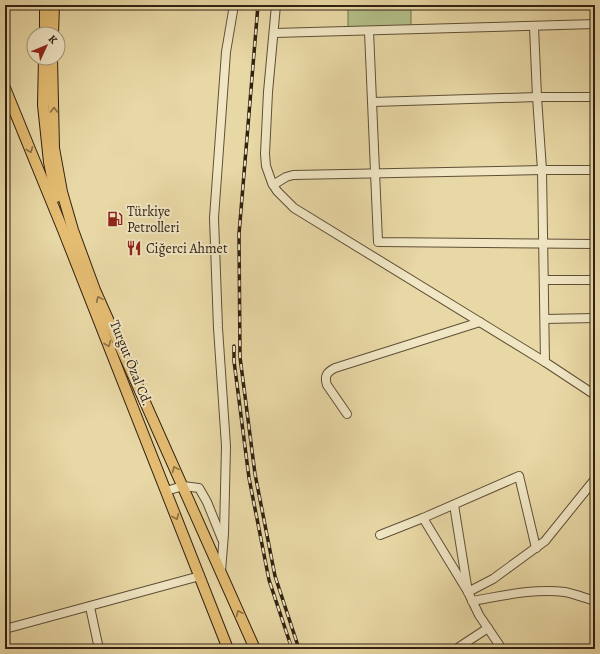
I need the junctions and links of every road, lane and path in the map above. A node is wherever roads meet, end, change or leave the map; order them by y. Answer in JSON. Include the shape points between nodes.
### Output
{"nodes":[{"id":1,"x":45,"y":5,"type":"edge"},
{"id":2,"x":54,"y":5,"type":"edge"},
{"id":3,"x":234,"y":5,"type":"edge"},
{"id":4,"x":276,"y":5,"type":"edge"},
{"id":5,"x":595,"y":24,"type":"edge"},
{"id":6,"x":45,"y":26,"type":"edge"},
{"id":7,"x":53,"y":26,"type":"edge"},
{"id":8,"x":534,"y":27,"type":"junction"},
{"id":9,"x":369,"y":31,"type":"junction"},
{"id":10,"x":274,"y":33,"type":"junction"},
{"id":11,"x":44,"y":66,"type":"edge"},
{"id":12,"x":52,"y":66,"type":"edge"},
{"id":13,"x":5,"y":88,"type":"edge"},
{"id":14,"x":536,"y":97,"type":"junction"},
{"id":15,"x":595,"y":97,"type":"edge"},
{"id":16,"x":8,"y":102,"type":"edge"},
{"id":17,"x":373,"y":102,"type":"junction"},
{"id":18,"x":542,"y":170,"type":"junction"},
{"id":19,"x":595,"y":170,"type":"edge"},
{"id":20,"x":375,"y":173,"type":"junction"},
{"id":21,"x":273,"y":186,"type":"junction"},
{"id":22,"x":63,"y":230,"type":"junction"},
{"id":23,"x":543,"y":243,"type":"junction"},
{"id":24,"x":595,"y":244,"type":"edge"},
{"id":25,"x":544,"y":280,"type":"junction"},
{"id":26,"x":595,"y":280,"type":"edge"},
{"id":27,"x":595,"y":318,"type":"edge"},
{"id":28,"x":545,"y":319,"type":"junction"},
{"id":29,"x":480,"y":322,"type":"junction"},
{"id":30,"x":545,"y":362,"type":"junction"},
{"id":31,"x":595,"y":395,"type":"edge"},
{"id":32,"x":347,"y":414,"type":"dead end"},
{"id":33,"x":595,"y":479,"type":"edge"},
{"id":34,"x":183,"y":486,"type":"junction"},
{"id":35,"x":166,"y":491,"type":"junction"},
{"id":36,"x":454,"y":505,"type":"junction"},
{"id":37,"x":423,"y":518,"type":"junction"},
{"id":38,"x":380,"y":535,"type":"dead end"},
{"id":39,"x":223,"y":541,"type":"junction"},
{"id":40,"x":536,"y":548,"type":"junction"},
{"id":41,"x":221,"y":572,"type":"junction"},
{"id":42,"x":200,"y":576,"type":"junction"},
{"id":43,"x":468,"y":592,"type":"junction"},
{"id":44,"x":472,"y":601,"type":"junction"},
{"id":45,"x":595,"y":601,"type":"edge"},
{"id":46,"x":90,"y":606,"type":"junction"},
{"id":47,"x":488,"y":628,"type":"junction"},
{"id":48,"x":5,"y":629,"type":"edge"},
{"id":49,"x":99,"y":649,"type":"edge"},
{"id":50,"x":228,"y":649,"type":"edge"},
{"id":51,"x":255,"y":649,"type":"edge"},
{"id":52,"x":456,"y":649,"type":"edge"},
{"id":53,"x":502,"y":649,"type":"edge"}],
"edges":[{"from":1,"to":6,"type":"main road"},
{"from":2,"to":7,"type":"main road"},
{"from":3,"to":39,"type":"street","via":[[226,52],[214,218],[226,446]]},
{"from":4,"to":10,"type":"street"},
{"from":5,"to":8,"type":"street"},
{"from":8,"to":9,"type":"street"},
{"from":8,"to":14,"type":"street"},
{"from":9,"to":10,"type":"street"},
{"from":9,"to":17,"type":"street"},
{"from":10,"to":21,"type":"street","via":[[265,154],[267,171]]},
{"from":11,"to":22,"type":"main road","via":[[43,105],[49,162]]},
{"from":34,"to":12,"type":"main road","name":"Turgut Özal Cd.","one_way":true,"via":[[95,290],[73,230],[62,192],[54,148]]},
{"from":13,"to":16,"type":"main road","name":"Turgut Özal Cd."},
{"from":14,"to":15,"type":"street"},
{"from":14,"to":17,"type":"street"},
{"from":14,"to":18,"type":"street"},
{"from":16,"to":22,"type":"main road","name":"Turgut Özal Cd.","one_way":true},
{"from":17,"to":20,"type":"street"},
{"from":18,"to":19,"type":"street"},
{"from":18,"to":20,"type":"street"},
{"from":18,"to":23,"type":"street"},
{"from":20,"to":21,"type":"street","via":[[294,175]]},
{"from":20,"to":23,"type":"street","via":[[378,242]]},
{"from":21,"to":29,"type":"street","via":[[294,208]]},
{"from":22,"to":35,"type":"main road","name":"Turgut Özal Cd.","one_way":true},
{"from":23,"to":24,"type":"street"},
{"from":23,"to":25,"type":"street"},
{"from":25,"to":26,"type":"street"},
{"from":25,"to":28,"type":"street"},
{"from":27,"to":28,"type":"street"},
{"from":28,"to":30,"type":"street"},
{"from":29,"to":30,"type":"street"},
{"from":29,"to":32,"type":"street","via":[[330,371],[326,374],[327,385]]},
{"from":30,"to":31,"type":"street"},
{"from":33,"to":40,"type":"street","via":[[545,541]]},
{"from":34,"to":35,"type":"street"},
{"from":34,"to":39,"type":"street","via":[[199,488]]},
{"from":34,"to":41,"type":"main road","name":"Turgut Özal Cd."},
{"from":35,"to":42,"type":"main road","name":"Turgut Özal Cd.","one_way":true},
{"from":36,"to":37,"type":"street"},
{"from":36,"to":40,"type":"street","via":[[519,476]]},
{"from":36,"to":43,"type":"street"},
{"from":37,"to":38,"type":"street"},
{"from":37,"to":43,"type":"street"},
{"from":39,"to":41,"type":"street"},
{"from":40,"to":43,"type":"street"},
{"from":51,"to":41,"type":"main road","name":"Turgut Özal Cd.","one_way":true},
{"from":42,"to":46,"type":"street"},
{"from":42,"to":50,"type":"main road","name":"Turgut Özal Cd."},
{"from":43,"to":44,"type":"street"},
{"from":44,"to":45,"type":"street","via":[[512,594],[546,592],[565,592]]},
{"from":44,"to":47,"type":"street"},
{"from":46,"to":48,"type":"street"},
{"from":46,"to":49,"type":"street"},
{"from":47,"to":52,"type":"street"},
{"from":47,"to":53,"type":"street"}]}
